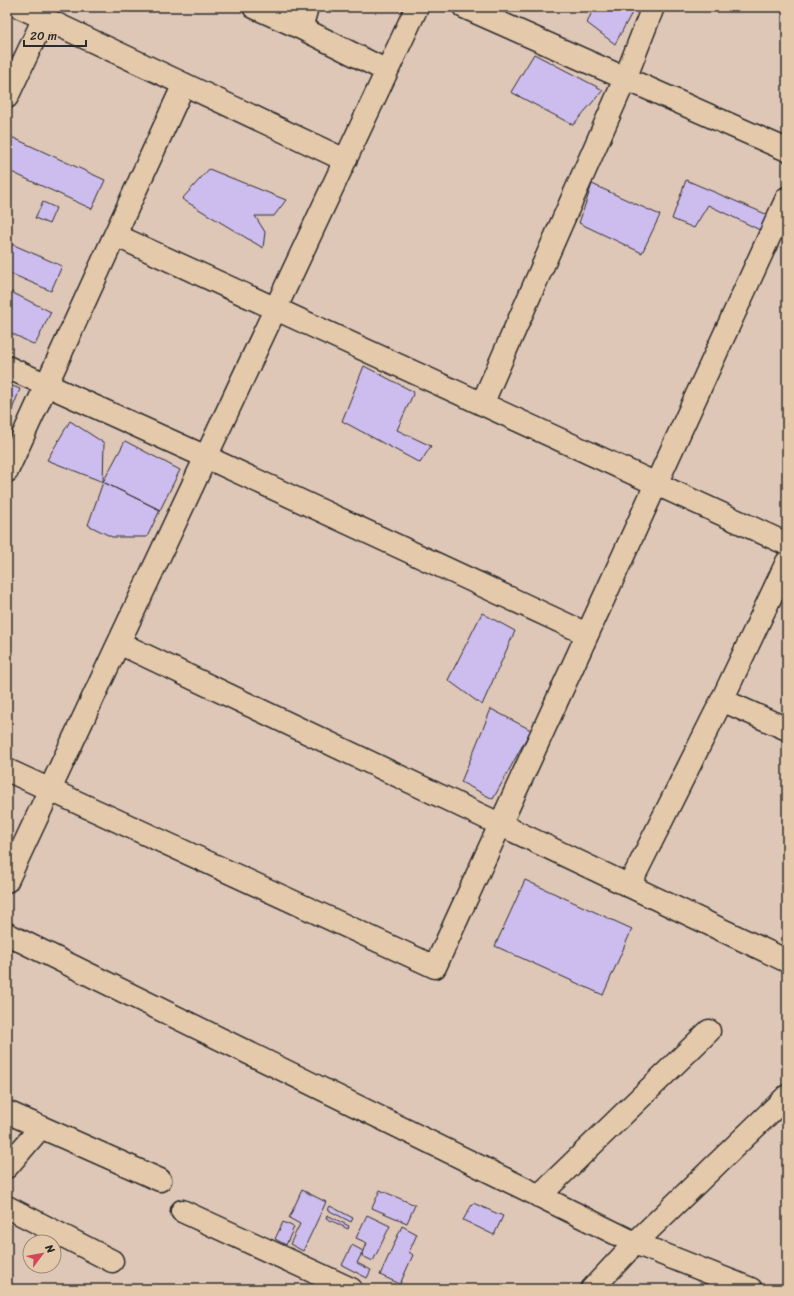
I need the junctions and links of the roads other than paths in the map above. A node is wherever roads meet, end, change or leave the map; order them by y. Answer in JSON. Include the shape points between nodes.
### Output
{"nodes":[{"id":1,"x":20,"y":7,"type":"edge"},
{"id":2,"x":254,"y":7,"type":"edge"},
{"id":3,"x":307,"y":7,"type":"edge"},
{"id":4,"x":417,"y":7,"type":"edge"},
{"id":5,"x":464,"y":7,"type":"edge"},
{"id":6,"x":653,"y":7,"type":"edge"},
{"id":7,"x":44,"y":18,"type":"junction"},
{"id":8,"x":301,"y":28,"type":"junction"},
{"id":9,"x":387,"y":71,"type":"junction"},
{"id":10,"x":625,"y":79,"type":"junction"},
{"id":11,"x":184,"y":84,"type":"junction"},
{"id":12,"x":7,"y":97,"type":"edge"},
{"id":13,"x":787,"y":150,"type":"edge"},
{"id":14,"x":345,"y":160,"type":"junction"},
{"id":15,"x":787,"y":198,"type":"edge"},
{"id":16,"x":115,"y":235,"type":"junction"},
{"id":17,"x":276,"y":309,"type":"junction"},
{"id":18,"x":7,"y":366,"type":"edge"},
{"id":19,"x":46,"y":384,"type":"junction"},
{"id":20,"x":482,"y":404,"type":"junction"},
{"id":21,"x":206,"y":457,"type":"junction"},
{"id":22,"x":7,"y":471,"type":"edge"},
{"id":23,"x":656,"y":484,"type":"junction"},
{"id":24,"x":787,"y":544,"type":"edge"},
{"id":25,"x":787,"y":562,"type":"edge"},
{"id":26,"x":587,"y":634,"type":"junction"},
{"id":27,"x":119,"y":643,"type":"junction"},
{"id":28,"x":722,"y":700,"type":"junction"},
{"id":29,"x":787,"y":729,"type":"edge"},
{"id":30,"x":7,"y":770,"type":"edge"},
{"id":31,"x":50,"y":790,"type":"junction"},
{"id":32,"x":500,"y":825,"type":"junction"},
{"id":33,"x":7,"y":881,"type":"edge"},
{"id":34,"x":628,"y":886,"type":"junction"},
{"id":35,"x":7,"y":934,"type":"edge"},
{"id":36,"x":787,"y":961,"type":"edge"},
{"id":37,"x":709,"y":1031,"type":"dead end"},
{"id":38,"x":787,"y":1096,"type":"edge"},
{"id":39,"x":7,"y":1112,"type":"edge"},
{"id":40,"x":41,"y":1127,"type":"junction"},
{"id":41,"x":7,"y":1167,"type":"edge"},
{"id":42,"x":160,"y":1180,"type":"dead end"},
{"id":43,"x":539,"y":1196,"type":"junction"},
{"id":44,"x":7,"y":1207,"type":"edge"},
{"id":45,"x":182,"y":1211,"type":"dead end"},
{"id":46,"x":636,"y":1243,"type":"junction"},
{"id":47,"x":112,"y":1261,"type":"dead end"},
{"id":48,"x":351,"y":1289,"type":"edge"},
{"id":49,"x":592,"y":1289,"type":"edge"},
{"id":50,"x":751,"y":1289,"type":"edge"}],
"edges":[{"from":1,"to":7,"type":"street"},
{"from":2,"to":8,"type":"street"},
{"from":3,"to":8,"type":"street"},
{"from":4,"to":9,"type":"street"},
{"from":5,"to":10,"type":"street"},
{"from":6,"to":10,"type":"street"},
{"from":7,"to":11,"type":"street"},
{"from":7,"to":12,"type":"street"},
{"from":8,"to":9,"type":"street"},
{"from":9,"to":14,"type":"street"},
{"from":10,"to":13,"type":"street"},
{"from":10,"to":20,"type":"street"},
{"from":11,"to":14,"type":"street"},
{"from":11,"to":16,"type":"street"},
{"from":14,"to":17,"type":"street"},
{"from":15,"to":23,"type":"street"},
{"from":16,"to":17,"type":"street"},
{"from":16,"to":19,"type":"street"},
{"from":17,"to":20,"type":"street"},
{"from":17,"to":21,"type":"street"},
{"from":18,"to":19,"type":"street"},
{"from":19,"to":21,"type":"street"},
{"from":19,"to":22,"type":"street"},
{"from":20,"to":23,"type":"street"},
{"from":21,"to":26,"type":"street"},
{"from":21,"to":27,"type":"street"},
{"from":23,"to":24,"type":"street"},
{"from":23,"to":26,"type":"street"},
{"from":25,"to":28,"type":"street"},
{"from":26,"to":32,"type":"street"},
{"from":27,"to":31,"type":"street"},
{"from":27,"to":32,"type":"street"},
{"from":28,"to":29,"type":"street"},
{"from":28,"to":34,"type":"street"},
{"from":30,"to":31,"type":"street"},
{"from":31,"to":32,"type":"street","via":[[435,967]]},
{"from":31,"to":33,"type":"street"},
{"from":32,"to":34,"type":"street"},
{"from":34,"to":36,"type":"street"},
{"from":35,"to":43,"type":"street"},
{"from":37,"to":43,"type":"street"},
{"from":38,"to":46,"type":"street"},
{"from":39,"to":40,"type":"street"},
{"from":40,"to":41,"type":"street"},
{"from":40,"to":42,"type":"street"},
{"from":43,"to":46,"type":"street"},
{"from":44,"to":47,"type":"street"},
{"from":45,"to":48,"type":"street"},
{"from":46,"to":49,"type":"street"},
{"from":46,"to":50,"type":"street"}]}
